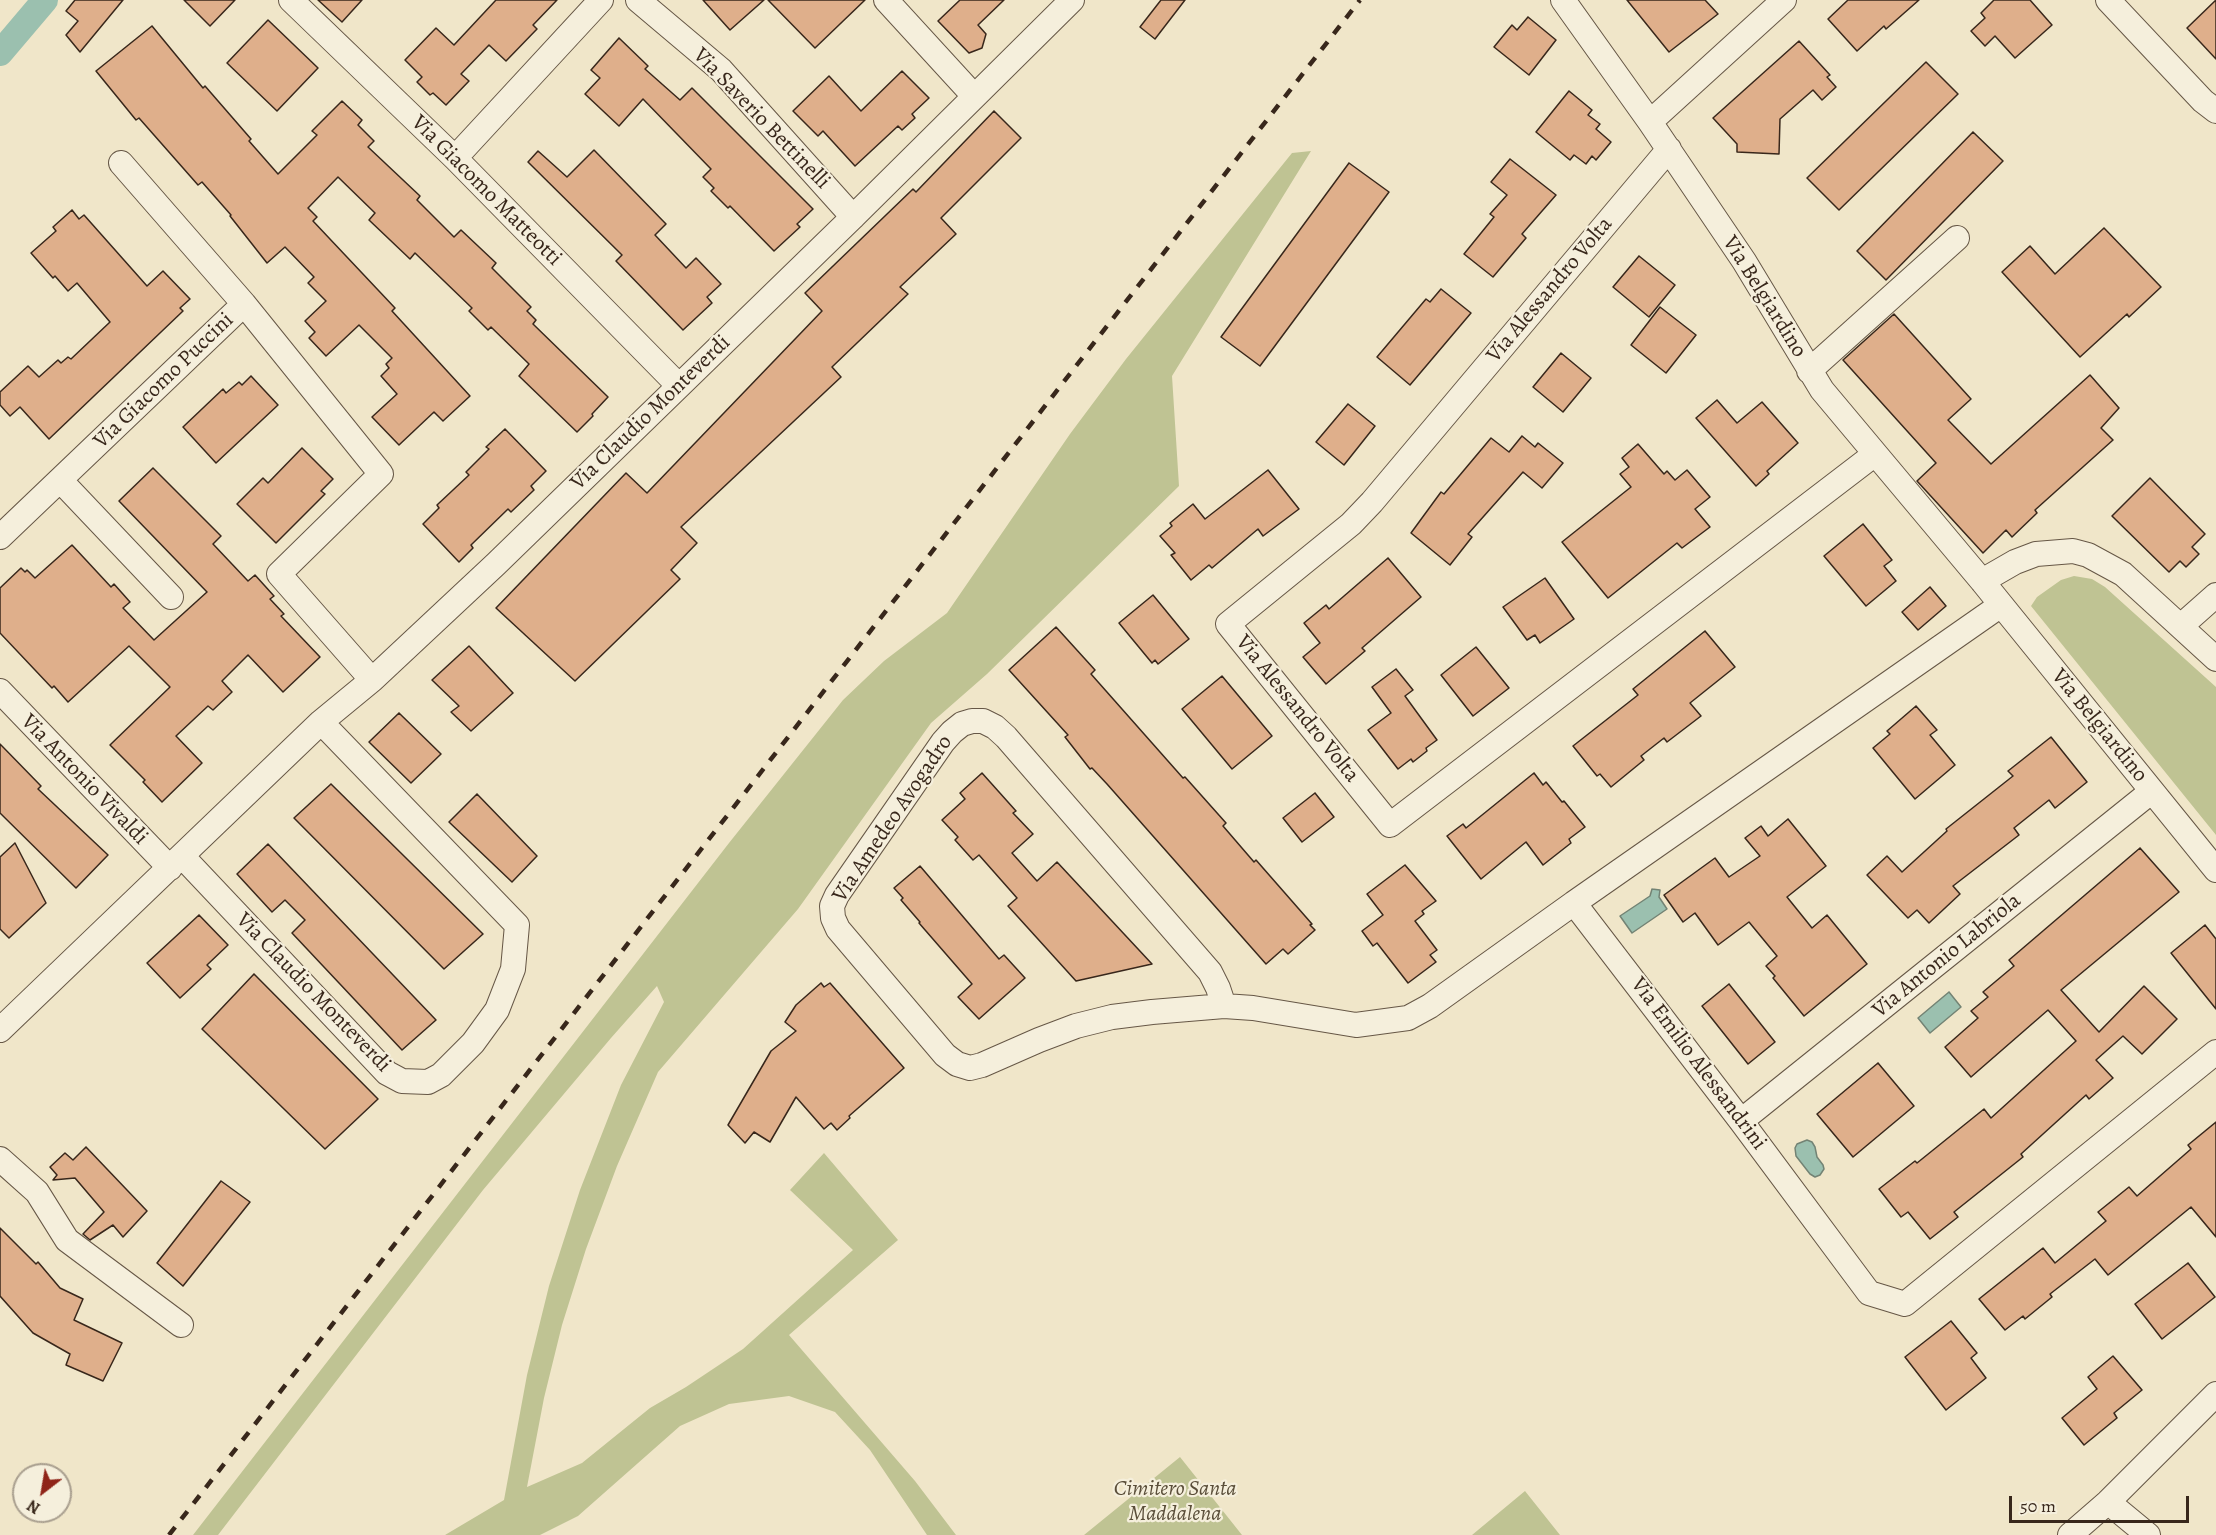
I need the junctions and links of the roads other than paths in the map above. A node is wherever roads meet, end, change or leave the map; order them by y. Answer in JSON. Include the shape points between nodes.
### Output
{"nodes":[{"id":1,"x":291,"y":0,"type":"edge"},
{"id":2,"x":601,"y":0,"type":"edge"},
{"id":3,"x":638,"y":0,"type":"edge"},
{"id":4,"x":886,"y":0,"type":"edge"},
{"id":5,"x":1072,"y":0,"type":"edge"},
{"id":6,"x":1563,"y":0,"type":"edge"},
{"id":7,"x":1784,"y":0,"type":"edge"},
{"id":8,"x":2108,"y":0,"type":"edge"},
{"id":9,"x":974,"y":96,"type":"junction"},
{"id":10,"x":2216,"y":111,"type":"edge"},
{"id":11,"x":1650,"y":122,"type":"junction"},
{"id":12,"x":1669,"y":149,"type":"junction"},
{"id":13,"x":455,"y":158,"type":"junction"},
{"id":14,"x":120,"y":163,"type":"dead end"},
{"id":15,"x":853,"y":217,"type":"junction"},
{"id":16,"x":1957,"y":238,"type":"dead end"},
{"id":17,"x":244,"y":304,"type":"junction"},
{"id":18,"x":1809,"y":371,"type":"junction"},
{"id":19,"x":679,"y":386,"type":"junction"},
{"id":20,"x":1875,"y":454,"type":"junction"},
{"id":21,"x":60,"y":480,"type":"junction"},
{"id":22,"x":0,"y":537,"type":"edge"},
{"id":23,"x":1982,"y":581,"type":"junction"},
{"id":24,"x":2216,"y":595,"type":"edge"},
{"id":25,"x":171,"y":597,"type":"dead end"},
{"id":26,"x":2001,"y":605,"type":"junction"},
{"id":27,"x":2181,"y":626,"type":"junction"},
{"id":28,"x":2216,"y":659,"type":"edge"},
{"id":29,"x":372,"y":680,"type":"junction"},
{"id":30,"x":0,"y":691,"type":"edge"},
{"id":31,"x":321,"y":722,"type":"junction"},
{"id":32,"x":2152,"y":791,"type":"junction"},
{"id":33,"x":176,"y":862,"type":"junction"},
{"id":34,"x":2216,"y":870,"type":"edge"},
{"id":35,"x":1574,"y":903,"type":"junction"},
{"id":36,"x":1224,"y":1006,"type":"junction"},
{"id":37,"x":0,"y":1030,"type":"edge"},
{"id":38,"x":2216,"y":1052,"type":"edge"},
{"id":39,"x":1741,"y":1121,"type":"junction"},
{"id":40,"x":0,"y":1159,"type":"edge"},
{"id":41,"x":181,"y":1325,"type":"dead end"},
{"id":42,"x":2216,"y":1394,"type":"edge"},
{"id":43,"x":2108,"y":1502,"type":"junction"},
{"id":44,"x":2070,"y":1535,"type":"edge"},
{"id":45,"x":2148,"y":1535,"type":"edge"}],
"edges":[{"from":1,"to":13,"type":"street","name":"Via Giacomo Matteotti"},
{"from":2,"to":13,"type":"street"},
{"from":3,"to":15,"type":"street","name":"Via Saverio Bettinelli","via":[[721,70]]},
{"from":4,"to":9,"type":"street"},
{"from":5,"to":9,"type":"street","name":"Via Claudio Monteverdi"},
{"from":6,"to":11,"type":"street","name":"Via Belgiardino"},
{"from":7,"to":11,"type":"street"},
{"from":8,"to":10,"type":"street"},
{"from":9,"to":15,"type":"street","name":"Via Claudio Monteverdi"},
{"from":11,"to":12,"type":"street","name":"Via Belgiardino"},
{"from":12,"to":18,"type":"street","name":"Via Belgiardino","via":[[1744,261]]},
{"from":12,"to":20,"type":"street","name":"Via Alessandro Volta","via":[[1372,502],[1351,524],[1228,624],[1390,825]]},
{"from":13,"to":19,"type":"street","name":"Via Giacomo Matteotti"},
{"from":14,"to":17,"type":"street","name":"Via Giacomo Puccini"},
{"from":15,"to":19,"type":"street","name":"Via Claudio Monteverdi"},
{"from":16,"to":18,"type":"street"},
{"from":17,"to":21,"type":"street","name":"Via Giacomo Puccini"},
{"from":17,"to":29,"type":"street","via":[[381,474],[279,574]]},
{"from":18,"to":20,"type":"street","name":"Via Belgiardino"},
{"from":19,"to":29,"type":"street","name":"Via Claudio Monteverdi"},
{"from":20,"to":23,"type":"street","name":"Via Belgiardino"},
{"from":21,"to":22,"type":"street","name":"Via Giacomo Puccini"},
{"from":21,"to":25,"type":"street"},
{"from":23,"to":26,"type":"street","name":"Via Belgiardino"},
{"from":23,"to":27,"type":"street","via":[[2036,554],[2080,553],[2123,574]]},
{"from":24,"to":27,"type":"street"},
{"from":26,"to":32,"type":"street","name":"Via Belgiardino"},
{"from":26,"to":35,"type":"street"},
{"from":27,"to":28,"type":"street"},
{"from":29,"to":31,"type":"street","name":"Via Claudio Monteverdi"},
{"from":30,"to":33,"type":"street","name":"Via Antonio Vivaldi"},
{"from":31,"to":33,"type":"street","name":"Via Claudio Monteverdi"},
{"from":31,"to":33,"type":"street","name":"Via Claudio Monteverdi","via":[[517,925],[513,969],[497,1010],[473,1043],[441,1075],[428,1082],[402,1081],[387,1073]]},
{"from":32,"to":34,"type":"street","name":"Via Belgiardino"},
{"from":32,"to":39,"type":"street","name":"Via Antonio Labriola"},
{"from":33,"to":37,"type":"street","name":"Via Claudio Monteverdi"},
{"from":35,"to":36,"type":"street","name":"Via Amedeo Avogadro","via":[[1408,1018],[1356,1025]]},
{"from":35,"to":39,"type":"street","name":"Via Emilio Alessandrini"},
{"from":36,"to":36,"type":"street","name":"Via Amedeo Avogadro","via":[[1112,1017],[1076,1026],[970,1068],[945,1054],[838,929],[832,906],[943,742],[963,724],[983,721],[1006,737],[1210,972]]},
{"from":38,"to":39,"type":"street","name":"Via Emilio Alessandrini","via":[[1905,1304],[1869,1293]]},
{"from":40,"to":41,"type":"street","via":[[38,1192],[67,1240]]},
{"from":42,"to":43,"type":"street"},
{"from":43,"to":44,"type":"street"},
{"from":43,"to":45,"type":"street"}]}
